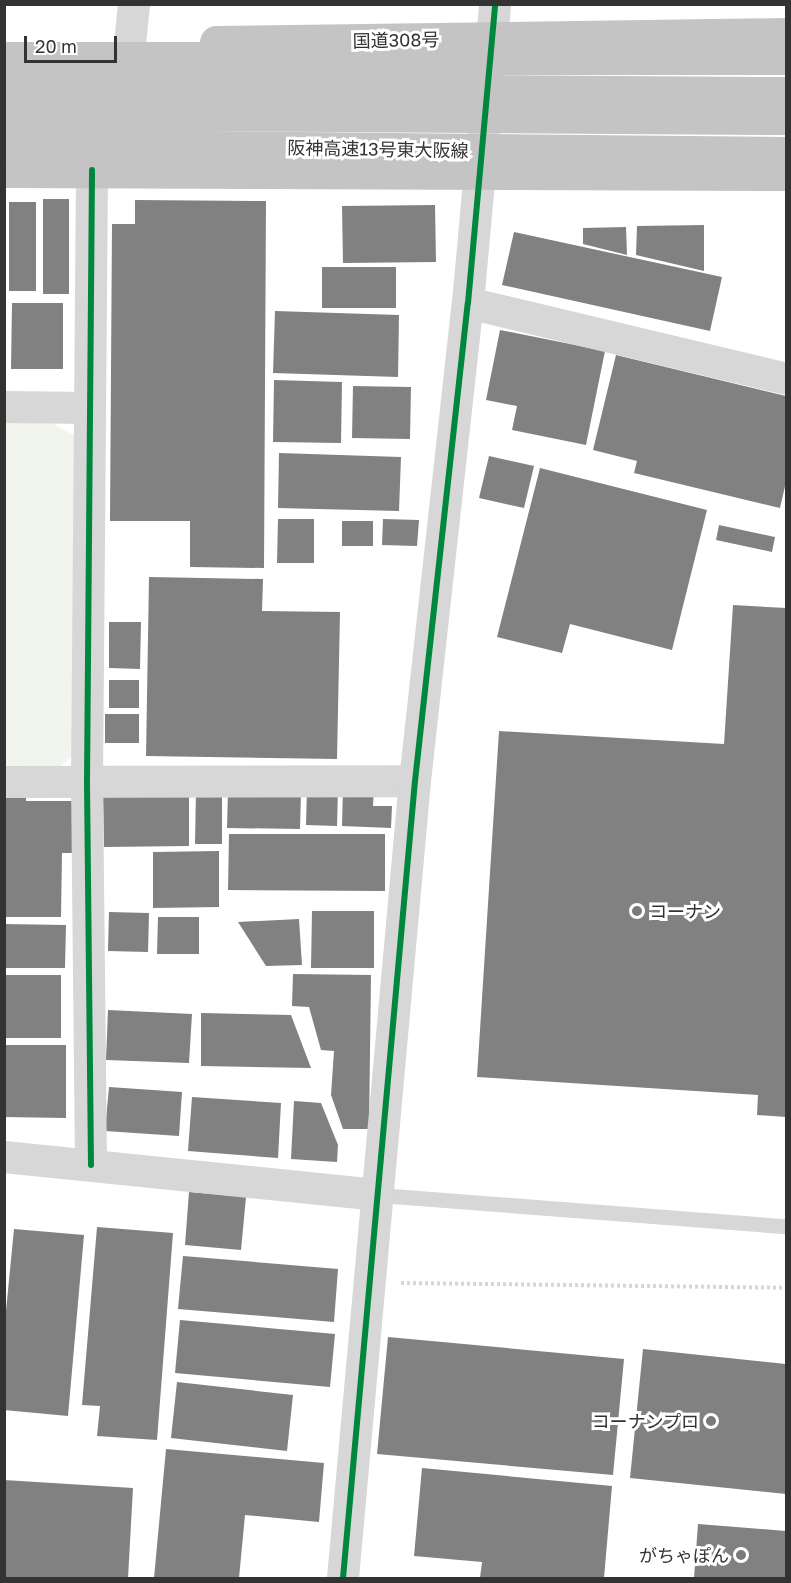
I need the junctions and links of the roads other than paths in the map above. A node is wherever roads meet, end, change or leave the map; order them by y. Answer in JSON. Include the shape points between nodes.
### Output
{"nodes":[{"id":1,"x":134,"y":4,"type":"edge"},
{"id":2,"x":495,"y":4,"type":"edge"},
{"id":3,"x":786,"y":34,"type":"edge"},
{"id":4,"x":491,"y":38,"type":"junction"},
{"id":5,"x":130,"y":43,"type":"junction"},
{"id":6,"x":4,"y":45,"type":"edge"},
{"id":7,"x":4,"y":58,"type":"edge"},
{"id":8,"x":786,"y":58,"type":"edge"},
{"id":9,"x":4,"y":88,"type":"edge"},
{"id":10,"x":786,"y":93,"type":"edge"},
{"id":11,"x":4,"y":113,"type":"edge"},
{"id":12,"x":786,"y":118,"type":"edge"},
{"id":13,"x":4,"y":145,"type":"edge"},
{"id":14,"x":786,"y":153,"type":"edge"},
{"id":15,"x":92,"y":170,"type":"junction"},
{"id":16,"x":4,"y":171,"type":"edge"},
{"id":17,"x":477,"y":174,"type":"junction"},
{"id":18,"x":786,"y":174,"type":"edge"},
{"id":19,"x":468,"y":303,"type":"junction"},
{"id":20,"x":786,"y":379,"type":"edge"},
{"id":21,"x":4,"y":407,"type":"edge"},
{"id":22,"x":89,"y":408,"type":"junction"},
{"id":23,"x":415,"y":781,"type":"junction"},
{"id":24,"x":4,"y":782,"type":"edge"},
{"id":25,"x":87,"y":782,"type":"junction"},
{"id":26,"x":4,"y":1157,"type":"edge"},
{"id":27,"x":91,"y":1166,"type":"junction"},
{"id":28,"x":379,"y":1196,"type":"junction"},
{"id":29,"x":786,"y":1226,"type":"edge"},
{"id":30,"x":343,"y":1578,"type":"edge"}],
"edges":[{"from":1,"to":5,"type":"street"},
{"from":2,"to":4,"type":"street"},
{"from":3,"to":4,"type":"highway","name":"国道308号"},
{"from":4,"to":5,"type":"highway","name":"国道308号"},
{"from":4,"to":17,"type":"street"},
{"from":5,"to":6,"type":"highway","name":"国道308号"},
{"from":7,"to":8,"type":"highway","bridge":true},
{"from":9,"to":10,"type":"highway","bridge":true},
{"from":11,"to":12,"type":"highway","bridge":true},
{"from":13,"to":14,"type":"highway","name":"阪神高速13号東大阪線","bridge":true},
{"from":15,"to":16,"type":"highway"},
{"from":15,"to":17,"type":"highway"},
{"from":15,"to":22,"type":"street"},
{"from":17,"to":18,"type":"highway"},
{"from":17,"to":19,"type":"street"},
{"from":19,"to":20,"type":"street"},
{"from":19,"to":23,"type":"street"},
{"from":21,"to":22,"type":"street"},
{"from":22,"to":25,"type":"street"},
{"from":23,"to":25,"type":"street"},
{"from":23,"to":28,"type":"street"},
{"from":24,"to":25,"type":"street"},
{"from":25,"to":27,"type":"street"},
{"from":26,"to":27,"type":"street"},
{"from":27,"to":28,"type":"street"},
{"from":28,"to":29,"type":"lane"},
{"from":28,"to":30,"type":"street"}]}
